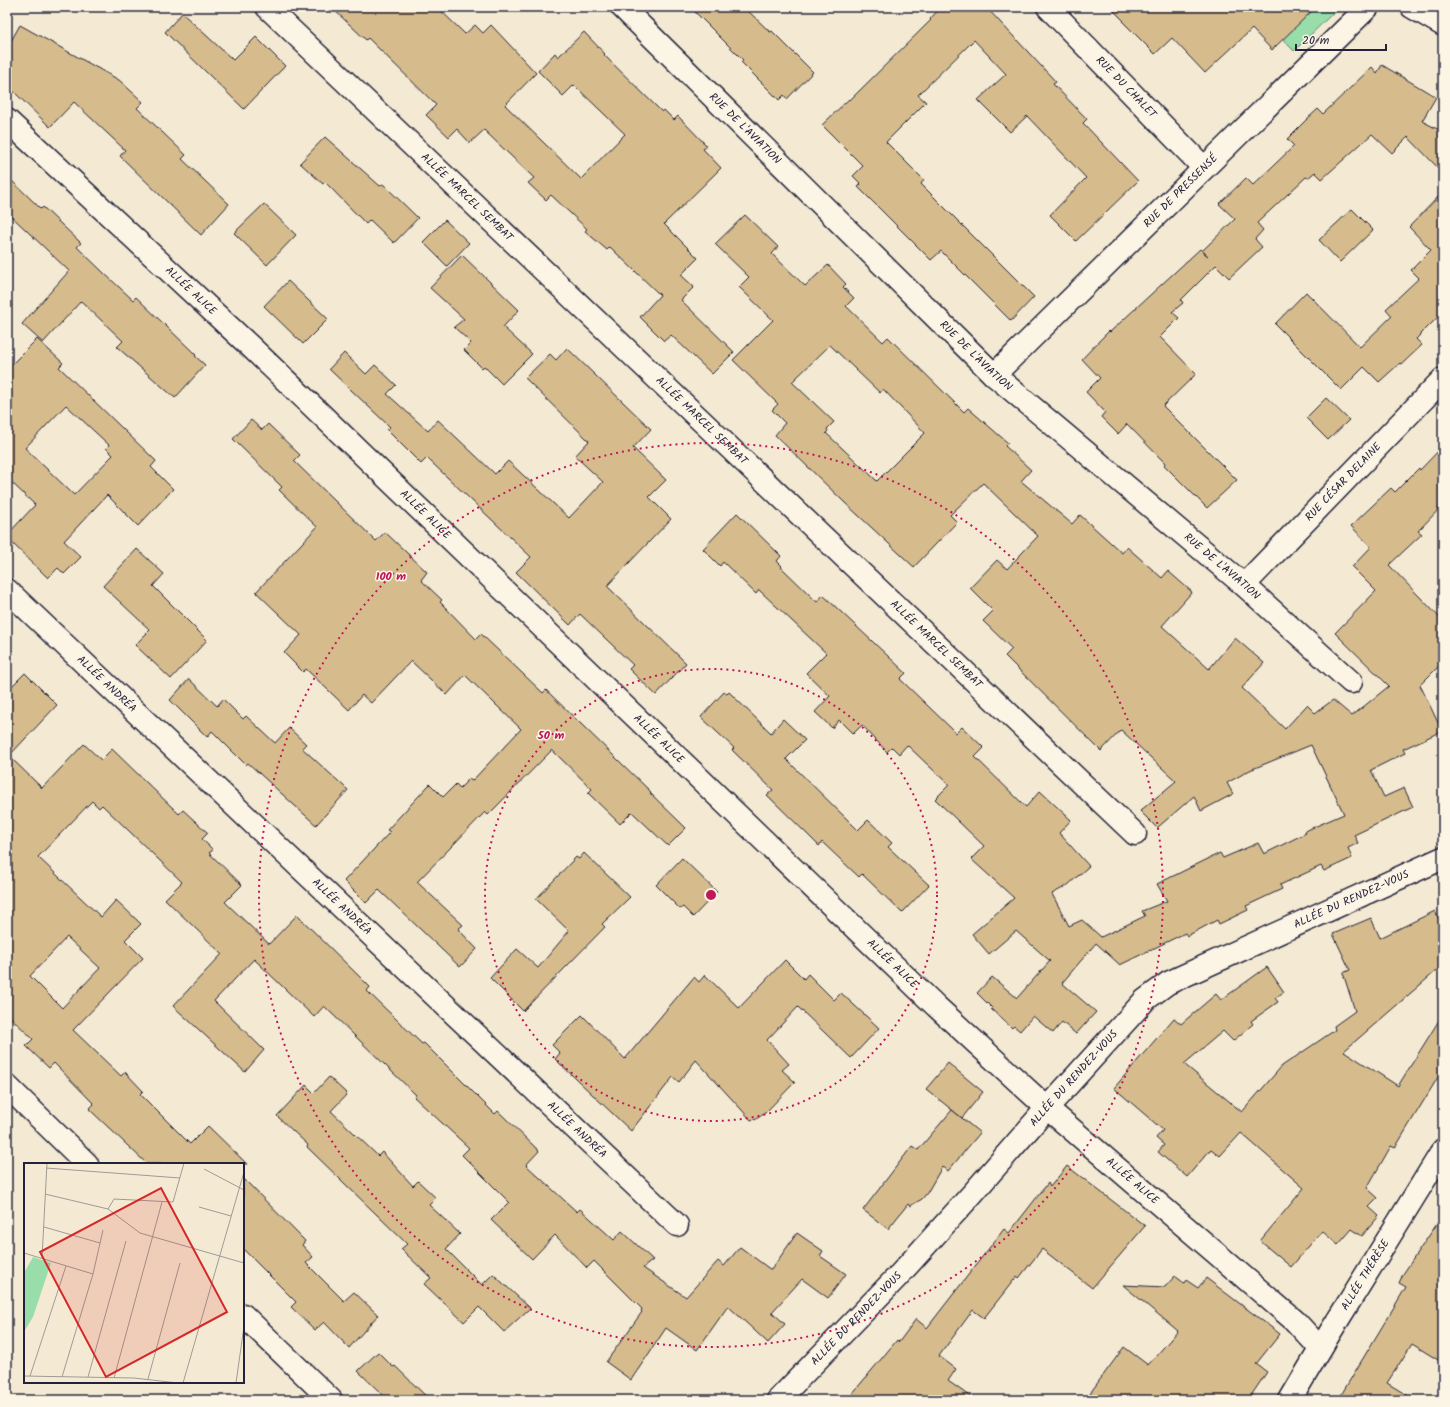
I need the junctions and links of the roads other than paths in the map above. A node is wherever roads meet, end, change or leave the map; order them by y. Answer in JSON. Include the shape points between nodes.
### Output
{"nodes":[{"id":1,"x":267,"y":7,"type":"edge"},
{"id":2,"x":622,"y":7,"type":"edge"},
{"id":3,"x":1048,"y":7,"type":"edge"},
{"id":4,"x":1368,"y":7,"type":"edge"},
{"id":5,"x":1412,"y":7,"type":"edge"},
{"id":6,"x":1443,"y":25,"type":"edge"},
{"id":7,"x":7,"y":120,"type":"edge"},
{"id":8,"x":1204,"y":168,"type":"junction"},
{"id":9,"x":994,"y":375,"type":"junction"},
{"id":10,"x":1443,"y":379,"type":"edge"},
{"id":11,"x":1244,"y":586,"type":"junction"},
{"id":12,"x":7,"y":590,"type":"edge"},
{"id":13,"x":1351,"y":682,"type":"dead end"},
{"id":14,"x":1135,"y":834,"type":"dead end"},
{"id":15,"x":1443,"y":858,"type":"edge"},
{"id":16,"x":7,"y":1086,"type":"edge"},
{"id":17,"x":1047,"y":1108,"type":"junction"},
{"id":18,"x":1443,"y":1150,"type":"edge"},
{"id":19,"x":86,"y":1163,"type":"edge"},
{"id":20,"x":676,"y":1225,"type":"dead end"},
{"id":21,"x":244,"y":1316,"type":"edge"},
{"id":22,"x":1325,"y":1340,"type":"junction"},
{"id":23,"x":331,"y":1400,"type":"edge"},
{"id":24,"x":778,"y":1400,"type":"edge"},
{"id":25,"x":1290,"y":1400,"type":"edge"}],
"edges":[{"from":1,"to":14,"type":"street","name":"ALLÉE MARCEL SEMBAT"},
{"from":2,"to":9,"type":"street","name":"RUE DE L'AVIATION"},
{"from":3,"to":8,"type":"street","name":"RUE DU CHALET"},
{"from":4,"to":8,"type":"street","name":"RUE DE PRESSENSÉ"},
{"from":5,"to":6,"type":"street"},
{"from":7,"to":17,"type":"street","name":"ALLÉE ALICE","via":[[252,348],[937,1007]]},
{"from":8,"to":9,"type":"street","name":"RUE DE PRESSENSÉ"},
{"from":9,"to":11,"type":"street","name":"RUE DE L'AVIATION"},
{"from":10,"to":11,"type":"street","name":"RUE CÉSAR DELAINE"},
{"from":11,"to":13,"type":"street","name":"RUE DE L'AVIATION"},
{"from":12,"to":20,"type":"street","name":"ALLÉE ANDRÉA"},
{"from":15,"to":17,"type":"street","name":"ALLÉE DU RENDEZ-VOUS","via":[[1168,983],[1145,1000]]},
{"from":16,"to":19,"type":"street"},
{"from":17,"to":22,"type":"street","name":"ALLÉE ALICE","via":[[1295,1321]]},
{"from":17,"to":24,"type":"street","name":"ALLÉE DU RENDEZ-VOUS","via":[[899,1275]]},
{"from":18,"to":22,"type":"street","name":"ALLÉE THÉRÈSE"},
{"from":21,"to":23,"type":"street"},
{"from":22,"to":25,"type":"street","name":"ALLÉE THÉRÈSE"}]}
